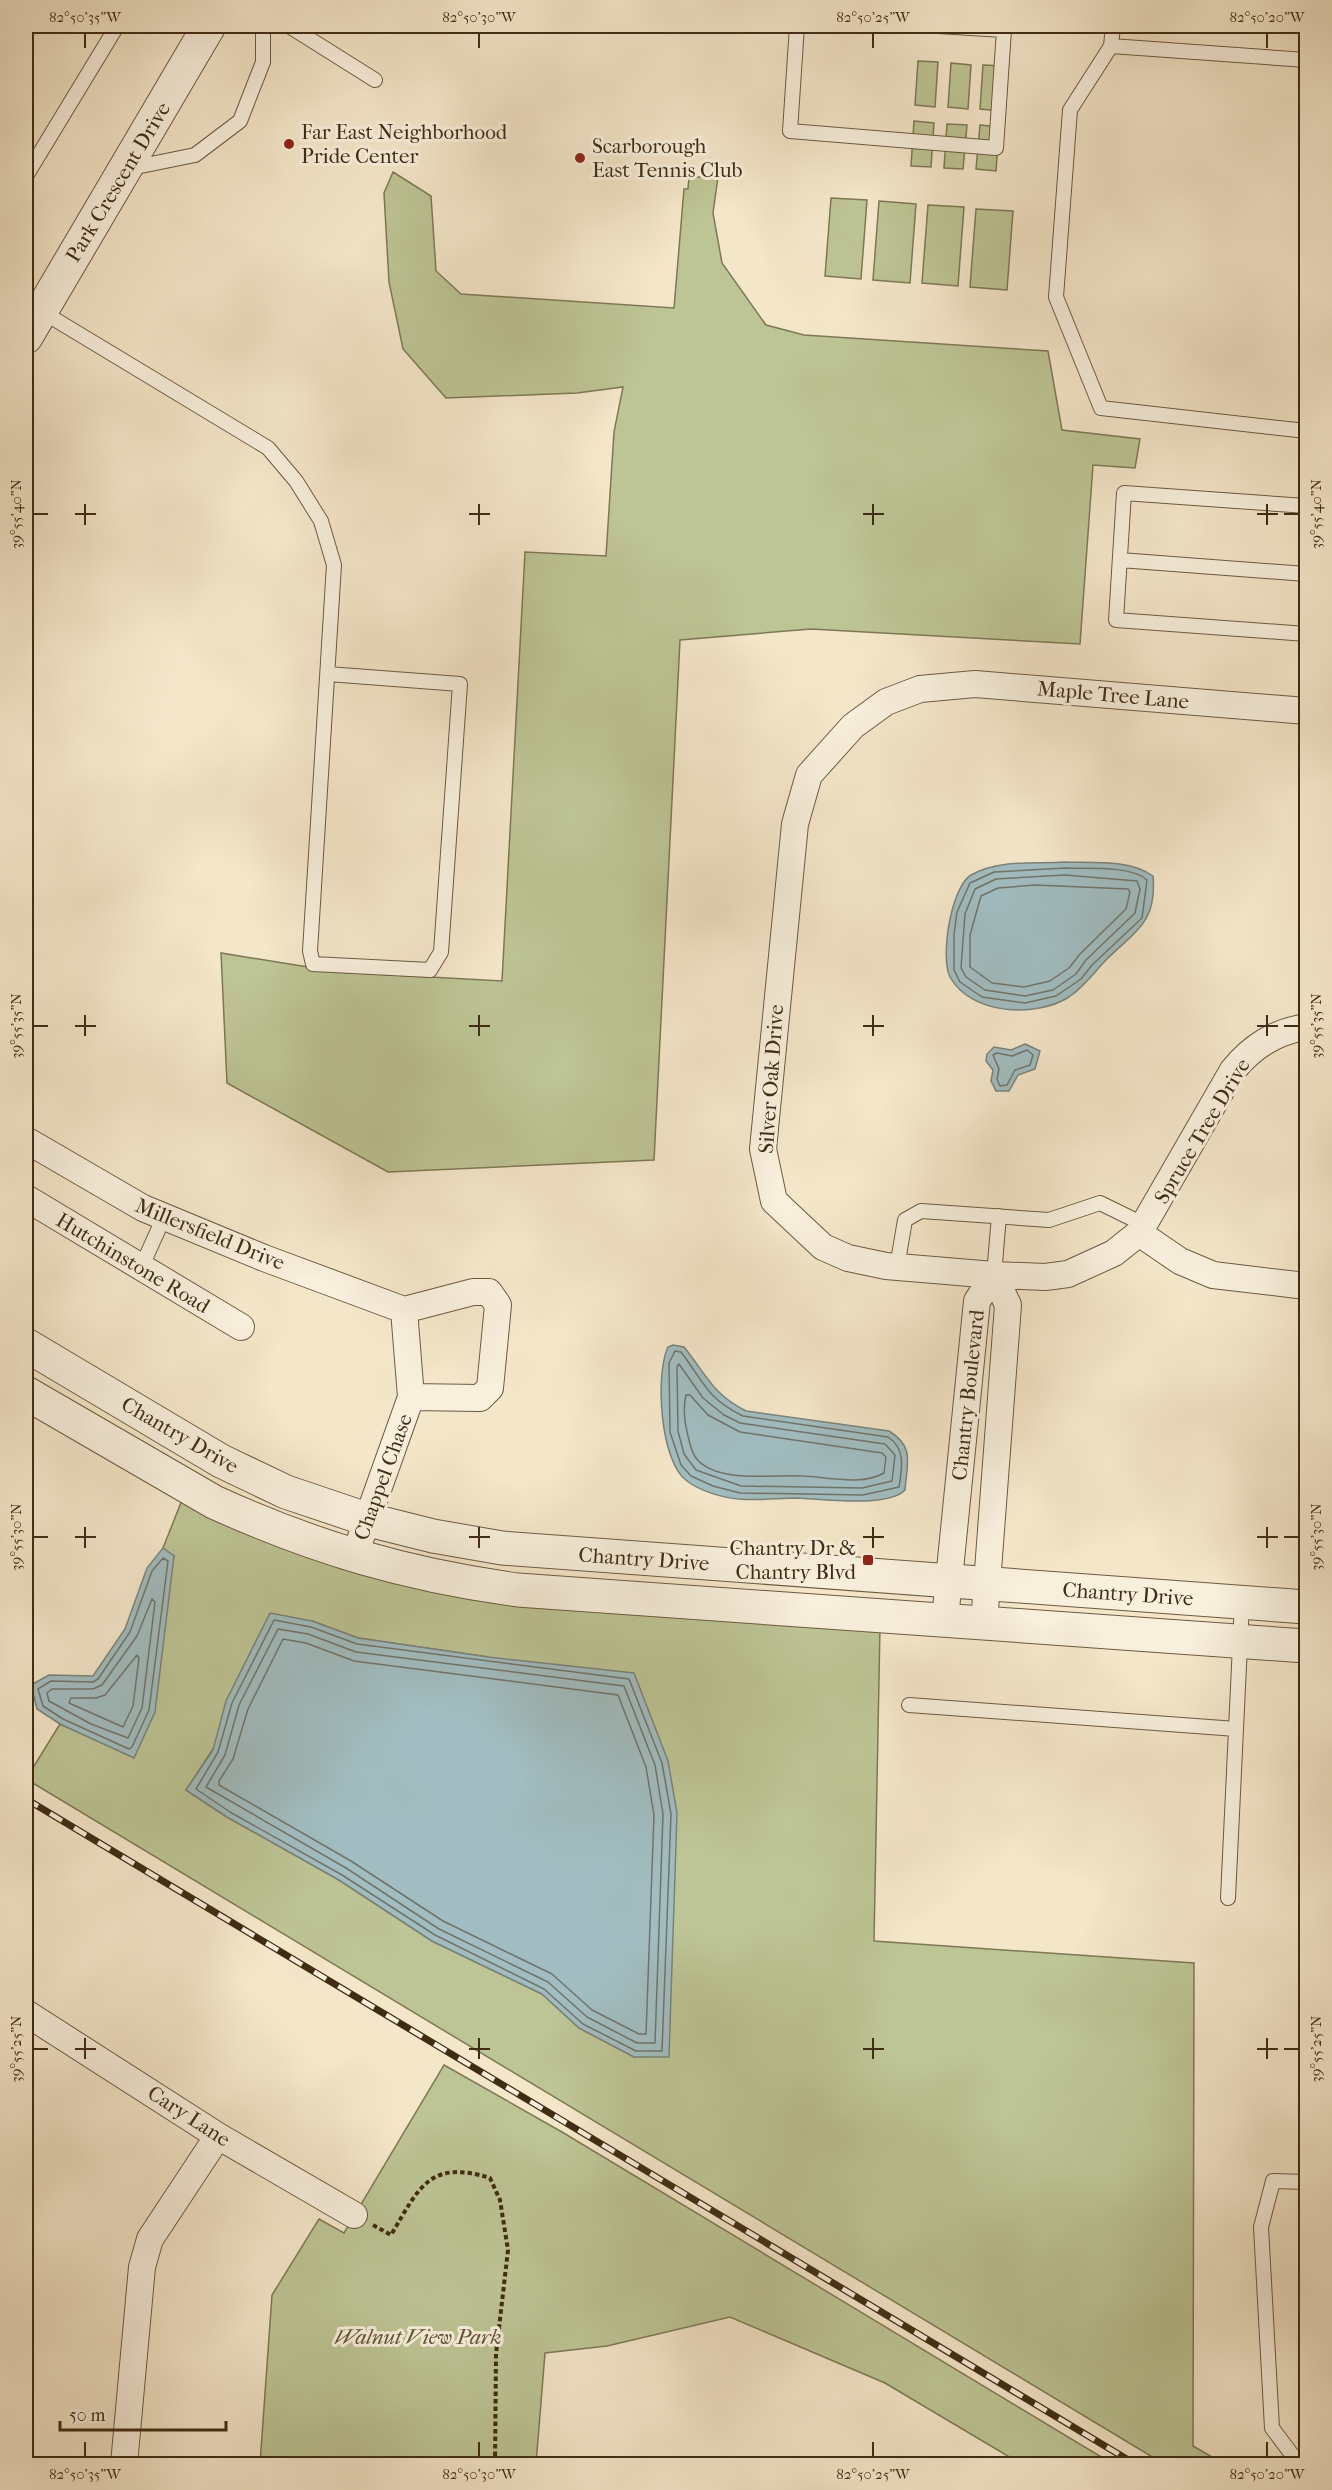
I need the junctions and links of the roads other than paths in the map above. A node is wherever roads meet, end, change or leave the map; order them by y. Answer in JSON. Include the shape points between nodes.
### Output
{"nodes":[{"id":1,"x":117,"y":26,"type":"edge"},
{"id":2,"x":209,"y":26,"type":"edge"},
{"id":3,"x":263,"y":26,"type":"edge"},
{"id":4,"x":289,"y":26,"type":"edge"},
{"id":5,"x":797,"y":26,"type":"edge"},
{"id":6,"x":938,"y":26,"type":"edge"},
{"id":7,"x":1113,"y":26,"type":"edge"},
{"id":8,"x":1111,"y":46,"type":"junction"},
{"id":9,"x":1306,"y":60,"type":"edge"},
{"id":10,"x":375,"y":80,"type":"dead end"},
{"id":11,"x":126,"y":169,"type":"junction"},
{"id":12,"x":26,"y":176,"type":"edge"},
{"id":13,"x":33,"y":324,"type":"edge"},
{"id":14,"x":1306,"y":431,"type":"edge"},
{"id":15,"x":1306,"y":506,"type":"edge"},
{"id":16,"x":1120,"y":560,"type":"junction"},
{"id":17,"x":1306,"y":574,"type":"edge"},
{"id":18,"x":1306,"y":634,"type":"edge"},
{"id":19,"x":328,"y":674,"type":"junction"},
{"id":20,"x":920,"y":689,"type":"joint"},
{"id":21,"x":1306,"y":711,"type":"edge"},
{"id":22,"x":1306,"y":1027,"type":"edge"},
{"id":23,"x":26,"y":1140,"type":"edge"},
{"id":24,"x":26,"y":1198,"type":"edge"},
{"id":25,"x":999,"y":1216,"type":"junction"},
{"id":26,"x":164,"y":1217,"type":"junction"},
{"id":27,"x":1142,"y":1229,"type":"junction"},
{"id":28,"x":897,"y":1267,"type":"junction"},
{"id":29,"x":141,"y":1268,"type":"junction"},
{"id":30,"x":994,"y":1275,"type":"junction"},
{"id":31,"x":1306,"y":1286,"type":"edge"},
{"id":32,"x":404,"y":1310,"type":"junction"},
{"id":33,"x":241,"y":1327,"type":"dead end"},
{"id":34,"x":26,"y":1346,"type":"edge"},
{"id":35,"x":26,"y":1393,"type":"edge"},
{"id":36,"x":411,"y":1397,"type":"junction"},
{"id":37,"x":369,"y":1520,"type":"junction"},
{"id":38,"x":354,"y":1557,"type":"junction"},
{"id":39,"x":949,"y":1580,"type":"junction"},
{"id":40,"x":988,"y":1583,"type":"junction"},
{"id":41,"x":1242,"y":1603,"type":"junction"},
{"id":42,"x":1306,"y":1607,"type":"edge"},
{"id":43,"x":945,"y":1619,"type":"junction"},
{"id":44,"x":984,"y":1623,"type":"junction"},
{"id":45,"x":1240,"y":1642,"type":"junction"},
{"id":46,"x":1306,"y":1646,"type":"edge"},
{"id":47,"x":909,"y":1705,"type":"dead end"},
{"id":48,"x":1236,"y":1729,"type":"junction"},
{"id":49,"x":1228,"y":1898,"type":"dead end"},
{"id":50,"x":26,"y":2013,"type":"edge"},
{"id":51,"x":218,"y":2136,"type":"junction"},
{"id":52,"x":1306,"y":2182,"type":"edge"},
{"id":53,"x":354,"y":2215,"type":"road end"},
{"id":54,"x":124,"y":2464,"type":"edge"},
{"id":55,"x":1299,"y":2464,"type":"edge"}],
"edges":[{"from":1,"to":12,"type":"lane"},
{"from":2,"to":11,"type":"street","name":"Park Crescent Drive"},
{"from":3,"to":11,"type":"lane","via":[[263,62],[240,121],[195,155]]},
{"from":4,"to":10,"type":"lane"},
{"from":5,"to":6,"type":"lane","via":[[790,131],[996,148],[1004,30]]},
{"from":7,"to":8,"type":"lane"},
{"from":8,"to":9,"type":"lane"},
{"from":8,"to":14,"type":"lane","via":[[1070,110],[1056,297],[1101,408]]},
{"from":11,"to":13,"type":"street","name":"Park Crescent Drive"},
{"from":13,"to":19,"type":"lane","via":[[268,448],[296,481],[321,521],[334,565]]},
{"from":15,"to":16,"type":"lane","via":[[1124,494]]},
{"from":16,"to":17,"type":"lane"},
{"from":16,"to":18,"type":"lane","via":[[1116,620]]},
{"from":19,"to":19,"type":"lane","via":[[310,951],[313,964],[429,970],[441,952],[460,684]]},
{"from":20,"to":21,"type":"street","name":"Maple Tree Lane","via":[[975,684]]},
{"from":20,"to":28,"type":"street","name":"Silver Oak Drive","via":[[886,702],[853,726],[809,775],[795,824],[763,1149],[774,1201],[794,1222],[823,1247],[848,1258]]},
{"from":22,"to":27,"type":"street","name":"Spruce Tree Drive","via":[[1264,1041],[1233,1070]]},
{"from":23,"to":26,"type":"street","name":"Millersfield Drive","via":[[105,1188]]},
{"from":24,"to":29,"type":"street","name":"Hutchinstone Road"},
{"from":25,"to":27,"type":"lane","via":[[1049,1220],[1100,1203]]},
{"from":25,"to":28,"type":"lane","via":[[921,1211],[905,1220]]},
{"from":25,"to":30,"type":"lane"},
{"from":26,"to":29,"type":"lane"},
{"from":26,"to":32,"type":"street","name":"Millersfield Drive"},
{"from":27,"to":30,"type":"street","name":"Silver Oak Drive","via":[[1114,1253],[1068,1274]]},
{"from":27,"to":31,"type":"street","via":[[1180,1261],[1213,1275]]},
{"from":28,"to":30,"type":"street","name":"Silver Oak Drive"},
{"from":29,"to":33,"type":"street","name":"Hutchinstone Road"},
{"from":30,"to":39,"type":"street","name":"Chantry Boulevard","via":[[977,1301]]},
{"from":30,"to":40,"type":"street","name":"Chantry Boulevard","via":[[1008,1305]]},
{"from":32,"to":36,"type":"street","name":"Chappel Chase"},
{"from":32,"to":36,"type":"street","name":"Chappel Chase","via":[[473,1292],[489,1292],[498,1305],[490,1388],[480,1398]]},
{"from":34,"to":37,"type":"street","name":"Chantry Drive","via":[[221,1461],[286,1492]]},
{"from":35,"to":38,"type":"street","name":"Chantry Drive","via":[[214,1502]]},
{"from":36,"to":37,"type":"street","name":"Chappel Chase"},
{"from":37,"to":38,"type":"street","name":"Chappel Chase"},
{"from":37,"to":39,"type":"street","name":"Chantry Drive","via":[[502,1548]]},
{"from":38,"to":43,"type":"street","name":"Chantry Drive","via":[[457,1581],[518,1590]]},
{"from":39,"to":40,"type":"street","name":"Chantry Drive"},
{"from":39,"to":43,"type":"street","name":"Chantry Boulevard"},
{"from":40,"to":41,"type":"street","name":"Chantry Drive"},
{"from":40,"to":44,"type":"street","name":"Chantry Boulevard"},
{"from":41,"to":42,"type":"street","name":"Chantry Drive"},
{"from":41,"to":45,"type":"lane"},
{"from":43,"to":44,"type":"street","name":"Chantry Drive"},
{"from":44,"to":45,"type":"street","name":"Chantry Drive"},
{"from":45,"to":46,"type":"street","name":"Chantry Drive"},
{"from":45,"to":48,"type":"lane"},
{"from":47,"to":48,"type":"lane"},
{"from":48,"to":49,"type":"lane"},
{"from":50,"to":51,"type":"street","name":"Cary Lane"},
{"from":51,"to":53,"type":"street","name":"Cary Lane"},
{"from":51,"to":54,"type":"street","via":[[150,2239],[142,2267]]},
{"from":52,"to":55,"type":"lane","via":[[1273,2181],[1261,2227],[1272,2428]]}]}
